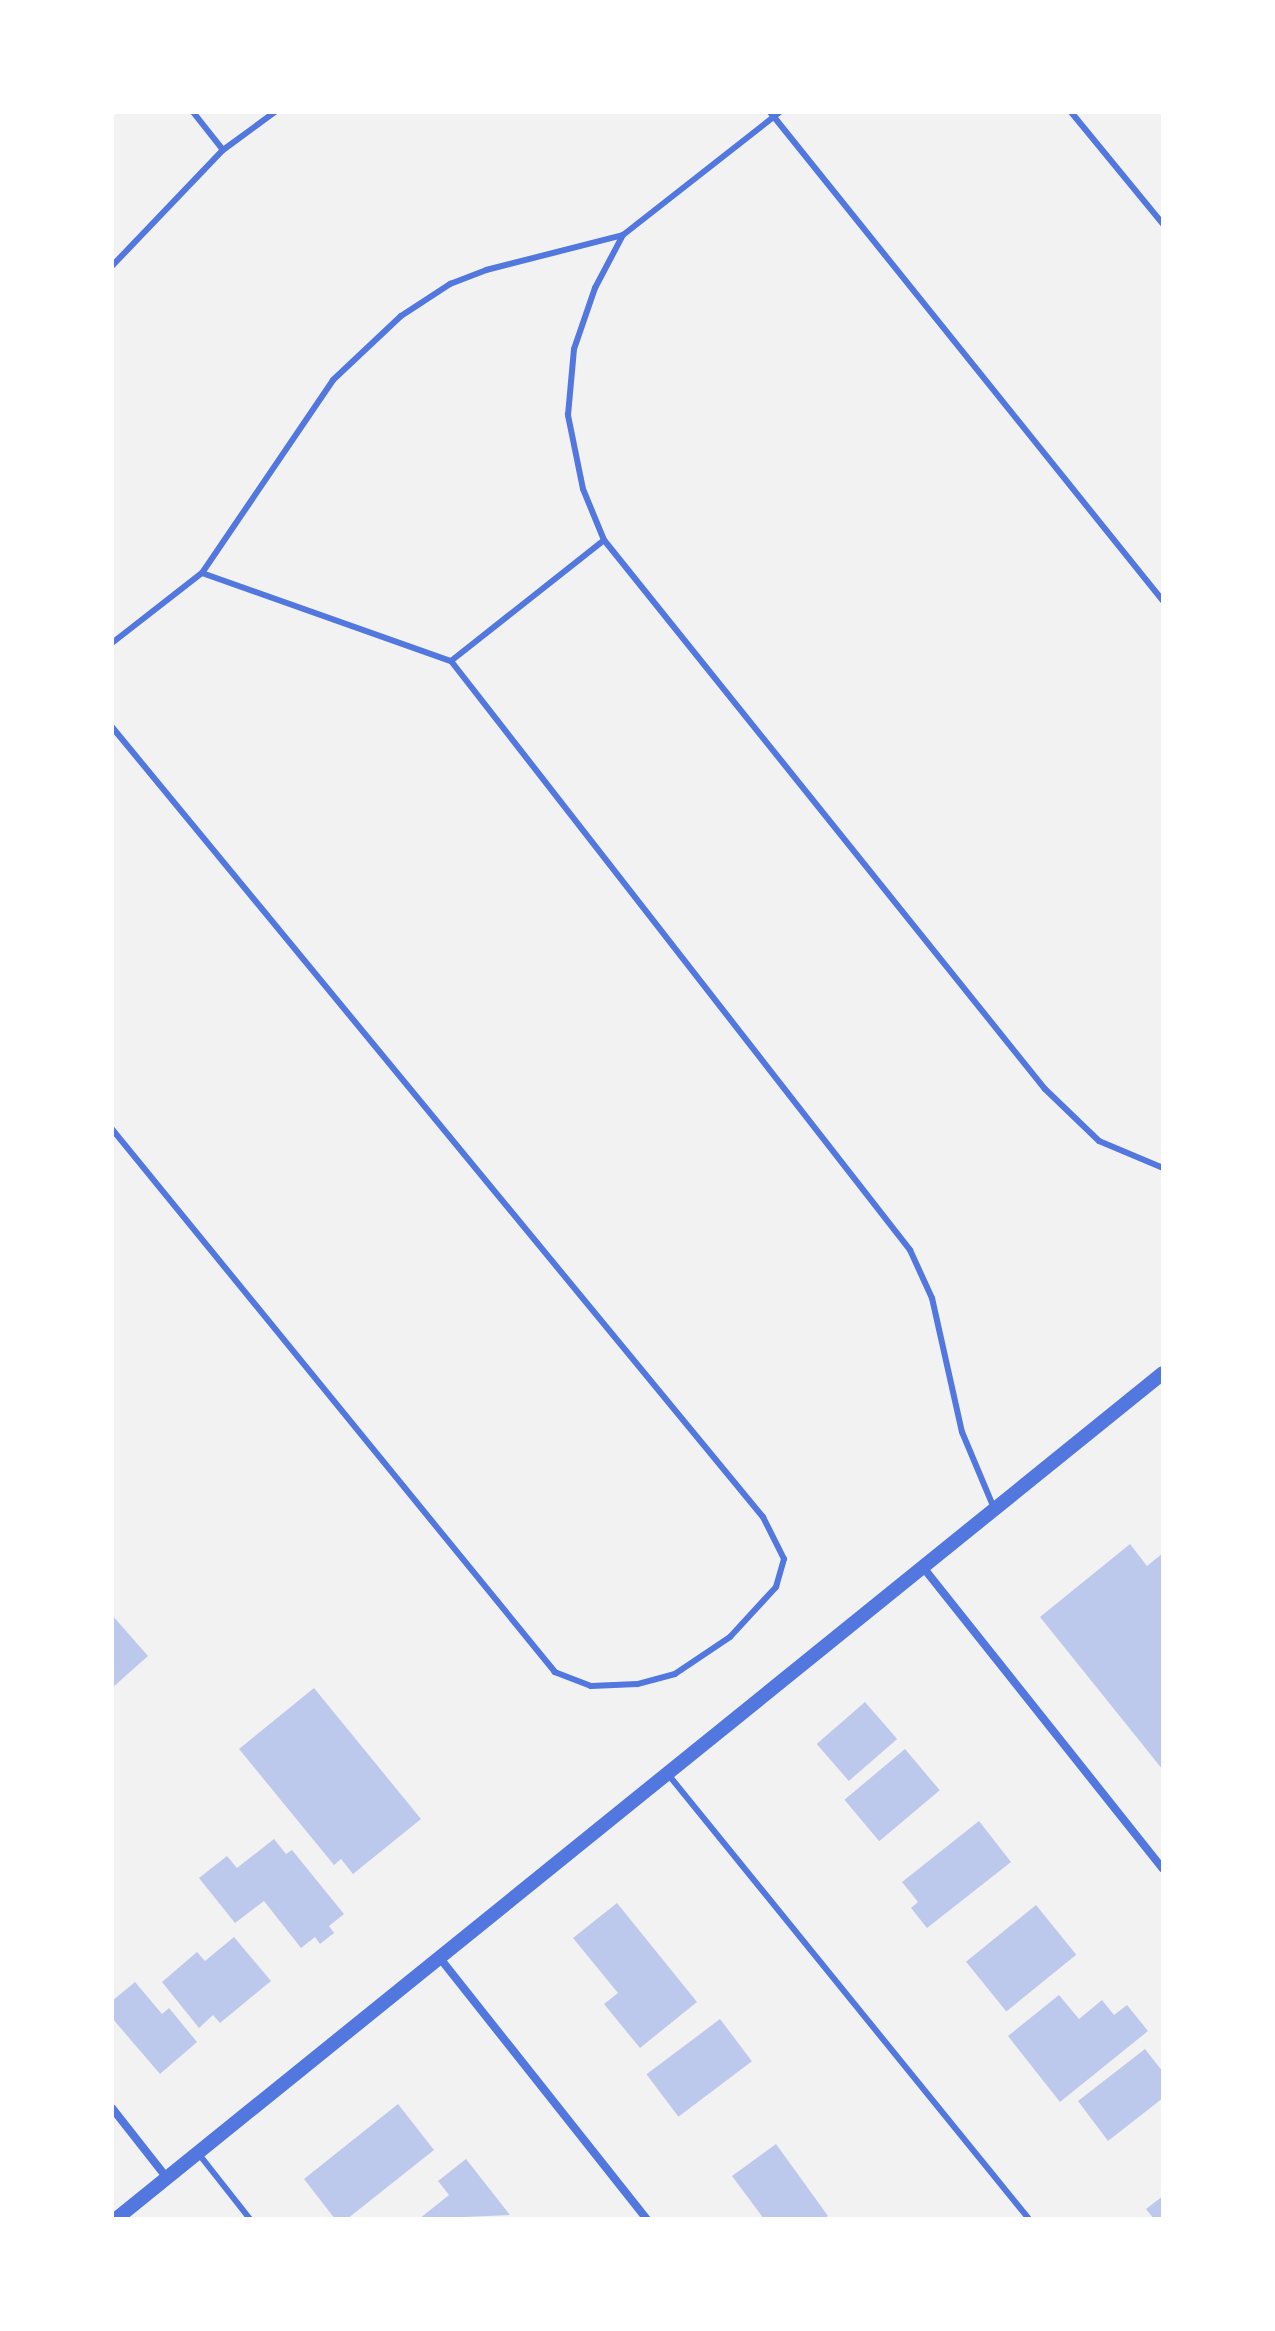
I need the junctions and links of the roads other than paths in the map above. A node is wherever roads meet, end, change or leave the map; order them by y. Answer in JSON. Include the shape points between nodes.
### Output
{"nodes":[{"id":1,"x":193,"y":112,"type":"edge"},
{"id":2,"x":275,"y":112,"type":"edge"},
{"id":3,"x":1071,"y":112,"type":"edge"},
{"id":4,"x":775,"y":113,"type":"edge"},
{"id":5,"x":223,"y":150,"type":"junction"},
{"id":6,"x":1163,"y":224,"type":"edge"},
{"id":7,"x":623,"y":235,"type":"junction"},
{"id":8,"x":112,"y":266,"type":"edge"},
{"id":9,"x":604,"y":540,"type":"junction"},
{"id":10,"x":202,"y":573,"type":"junction"},
{"id":11,"x":1163,"y":601,"type":"edge"},
{"id":12,"x":112,"y":643,"type":"edge"},
{"id":13,"x":451,"y":661,"type":"junction"},
{"id":14,"x":112,"y":727,"type":"edge"},
{"id":15,"x":112,"y":1129,"type":"edge"},
{"id":16,"x":1163,"y":1168,"type":"edge"},
{"id":17,"x":1163,"y":1374,"type":"edge"},
{"id":18,"x":994,"y":1508,"type":"junction"},
{"id":19,"x":922,"y":1566,"type":"junction"},
{"id":20,"x":667,"y":1773,"type":"junction"},
{"id":21,"x":1163,"y":1869,"type":"edge"},
{"id":22,"x":439,"y":1957,"type":"junction"},
{"id":23,"x":112,"y":2108,"type":"edge"},
{"id":24,"x":198,"y":2153,"type":"junction"},
{"id":25,"x":167,"y":2178,"type":"junction"},
{"id":26,"x":116,"y":2219,"type":"edge"},
{"id":27,"x":250,"y":2219,"type":"edge"},
{"id":28,"x":647,"y":2219,"type":"edge"},
{"id":29,"x":1029,"y":2219,"type":"edge"}],
"edges":[{"from":1,"to":5,"type":"lane"},
{"from":2,"to":5,"type":"lane"},
{"from":3,"to":6,"type":"lane"},
{"from":4,"to":7,"type":"lane"},
{"from":4,"to":11,"type":"lane"},
{"from":5,"to":8,"type":"lane"},
{"from":7,"to":9,"type":"lane","via":[[583,320],[568,382],[575,456]]},
{"from":7,"to":10,"type":"lane","via":[[486,270],[450,284],[401,316],[333,380]]},
{"from":9,"to":13,"type":"lane"},
{"from":9,"to":16,"type":"lane","via":[[1045,1089],[1099,1141]]},
{"from":10,"to":12,"type":"lane"},
{"from":10,"to":13,"type":"lane"},
{"from":13,"to":18,"type":"lane","via":[[910,1250],[932,1298],[962,1432]]},
{"from":14,"to":15,"type":"lane","via":[[763,1517],[784,1559],[776,1587],[730,1637],[675,1674],[637,1684],[591,1686],[555,1672]]},
{"from":17,"to":18,"type":"street"},
{"from":18,"to":19,"type":"street"},
{"from":19,"to":20,"type":"street"},
{"from":19,"to":21,"type":"street"},
{"from":20,"to":22,"type":"street"},
{"from":20,"to":29,"type":"lane"},
{"from":22,"to":24,"type":"street"},
{"from":22,"to":28,"type":"street"},
{"from":23,"to":25,"type":"street"},
{"from":24,"to":25,"type":"street"},
{"from":24,"to":27,"type":"lane"},
{"from":25,"to":26,"type":"street"}]}
